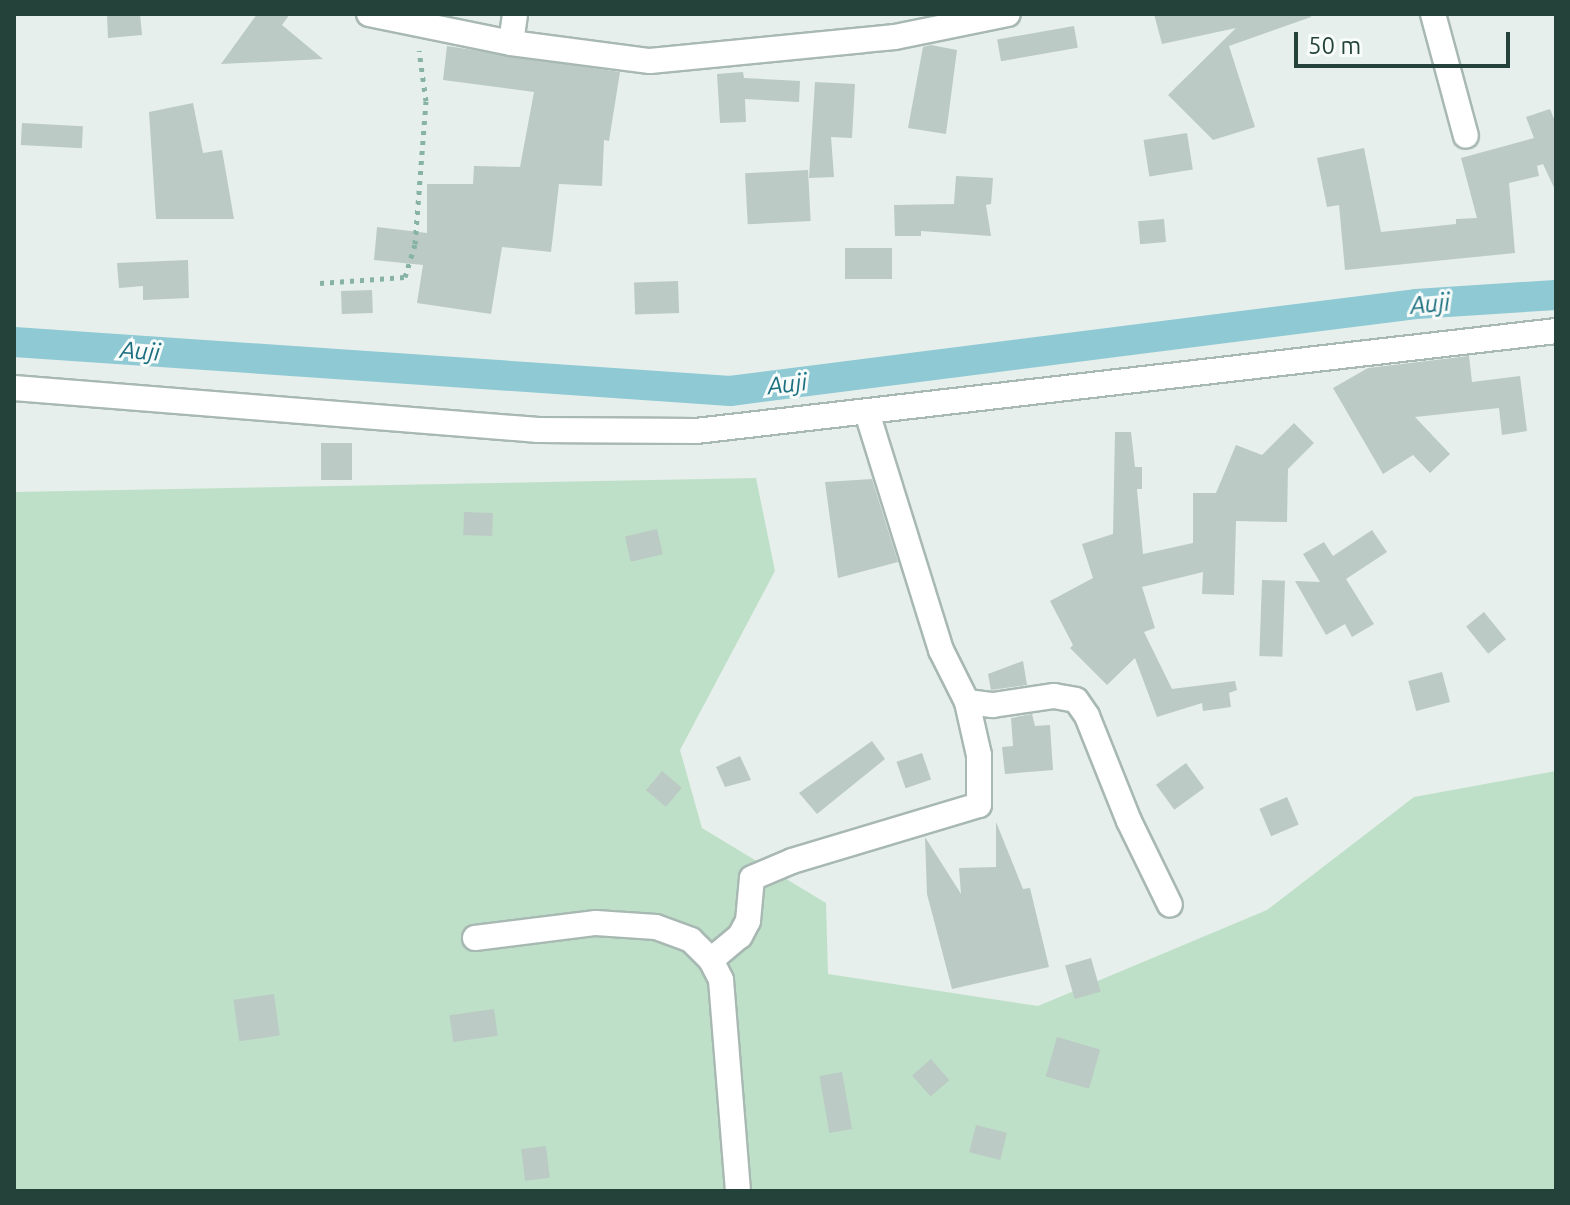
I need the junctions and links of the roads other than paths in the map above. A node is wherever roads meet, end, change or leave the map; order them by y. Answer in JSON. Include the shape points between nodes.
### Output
{"nodes":[{"id":1,"x":369,"y":14,"type":"edge"},
{"id":2,"x":515,"y":14,"type":"edge"},
{"id":3,"x":1008,"y":14,"type":"edge"},
{"id":4,"x":1433,"y":14,"type":"edge"},
{"id":5,"x":511,"y":43,"type":"junction"},
{"id":6,"x":1466,"y":136,"type":"dead end"},
{"id":7,"x":1556,"y":331,"type":"edge"},
{"id":8,"x":14,"y":388,"type":"edge"},
{"id":9,"x":867,"y":412,"type":"junction"},
{"id":10,"x":967,"y":702,"type":"junction"},
{"id":11,"x":1170,"y":905,"type":"dead end"},
{"id":12,"x":475,"y":938,"type":"dead end"},
{"id":13,"x":711,"y":960,"type":"junction"},
{"id":14,"x":738,"y":1191,"type":"edge"}],
"edges":[{"from":1,"to":5,"type":"street"},
{"from":2,"to":5,"type":"street"},
{"from":3,"to":5,"type":"street","via":[[895,37],[650,61]]},
{"from":4,"to":6,"type":"street"},
{"from":7,"to":9,"type":"street"},
{"from":8,"to":9,"type":"street","via":[[538,430],[696,431]]},
{"from":9,"to":10,"type":"street","via":[[941,650]]},
{"from":10,"to":11,"type":"street","via":[[993,705],[1054,696],[1076,700]]},
{"from":10,"to":13,"type":"street","via":[[979,755],[979,805],[752,878],[748,921],[740,936]]},
{"from":12,"to":13,"type":"street","via":[[596,923],[656,927],[691,940]]},
{"from":13,"to":14,"type":"street","via":[[721,980],[727,1023]]}]}
